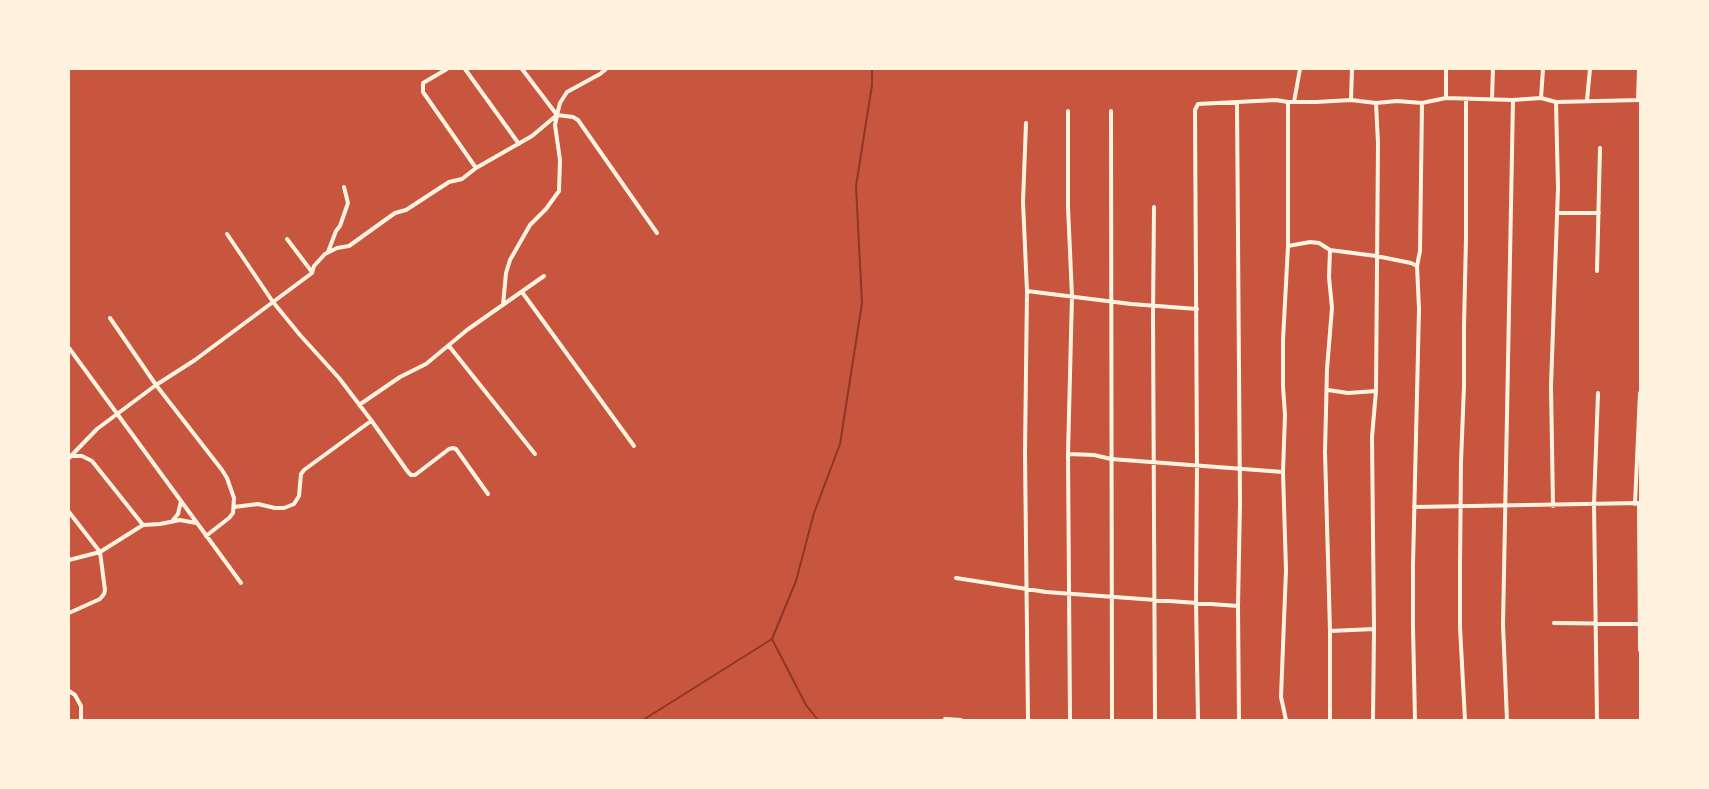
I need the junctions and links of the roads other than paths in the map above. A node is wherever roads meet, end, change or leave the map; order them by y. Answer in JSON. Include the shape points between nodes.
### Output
{"nodes":[{"id":1,"x":447,"y":69,"type":"edge"},
{"id":2,"x":465,"y":69,"type":"edge"},
{"id":3,"x":522,"y":69,"type":"edge"},
{"id":4,"x":606,"y":69,"type":"edge"},
{"id":5,"x":1300,"y":69,"type":"edge"},
{"id":6,"x":1352,"y":69,"type":"edge"},
{"id":7,"x":1446,"y":69,"type":"edge"},
{"id":8,"x":1493,"y":69,"type":"edge"},
{"id":9,"x":1543,"y":69,"type":"edge"},
{"id":10,"x":1590,"y":69,"type":"edge"},
{"id":11,"x":1640,"y":69,"type":"edge"},
{"id":12,"x":1446,"y":98,"type":"junction"},
{"id":13,"x":1492,"y":98,"type":"junction"},
{"id":14,"x":1541,"y":98,"type":"junction"},
{"id":15,"x":1466,"y":99,"type":"junction"},
{"id":16,"x":1351,"y":100,"type":"junction"},
{"id":17,"x":1514,"y":100,"type":"junction"},
{"id":18,"x":1587,"y":100,"type":"junction"},
{"id":19,"x":1639,"y":100,"type":"edge"},
{"id":20,"x":1288,"y":102,"type":"junction"},
{"id":21,"x":1294,"y":102,"type":"junction"},
{"id":22,"x":1556,"y":102,"type":"junction"},
{"id":23,"x":1237,"y":103,"type":"junction"},
{"id":24,"x":1376,"y":103,"type":"junction"},
{"id":25,"x":1422,"y":103,"type":"junction"},
{"id":26,"x":1068,"y":111,"type":"dead end"},
{"id":27,"x":1111,"y":111,"type":"dead end"},
{"id":28,"x":557,"y":115,"type":"junction"},
{"id":29,"x":1026,"y":123,"type":"dead end"},
{"id":30,"x":519,"y":144,"type":"junction"},
{"id":31,"x":1600,"y":148,"type":"dead end"},
{"id":32,"x":476,"y":168,"type":"junction"},
{"id":33,"x":344,"y":187,"type":"dead end"},
{"id":34,"x":1154,"y":207,"type":"dead end"},
{"id":35,"x":1558,"y":213,"type":"junction"},
{"id":36,"x":1599,"y":213,"type":"junction"},
{"id":37,"x":657,"y":233,"type":"dead end"},
{"id":38,"x":227,"y":234,"type":"dead end"},
{"id":39,"x":287,"y":239,"type":"dead end"},
{"id":40,"x":1288,"y":246,"type":"junction"},
{"id":41,"x":1330,"y":250,"type":"junction"},
{"id":42,"x":328,"y":252,"type":"junction"},
{"id":43,"x":1376,"y":256,"type":"junction"},
{"id":44,"x":1417,"y":266,"type":"junction"},
{"id":45,"x":1597,"y":271,"type":"dead end"},
{"id":46,"x":312,"y":273,"type":"junction"},
{"id":47,"x":544,"y":276,"type":"dead end"},
{"id":48,"x":1027,"y":291,"type":"junction"},
{"id":49,"x":522,"y":292,"type":"junction"},
{"id":50,"x":1072,"y":296,"type":"junction"},
{"id":51,"x":273,"y":302,"type":"junction"},
{"id":52,"x":1111,"y":302,"type":"junction"},
{"id":53,"x":503,"y":305,"type":"junction"},
{"id":54,"x":1154,"y":306,"type":"junction"},
{"id":55,"x":1197,"y":309,"type":"junction"},
{"id":56,"x":110,"y":318,"type":"dead end"},
{"id":57,"x":449,"y":346,"type":"junction"},
{"id":58,"x":69,"y":348,"type":"edge"},
{"id":59,"x":156,"y":386,"type":"junction"},
{"id":60,"x":1328,"y":390,"type":"junction"},
{"id":61,"x":1376,"y":391,"type":"junction"},
{"id":62,"x":1598,"y":393,"type":"dead end"},
{"id":63,"x":1640,"y":393,"type":"edge"},
{"id":64,"x":359,"y":405,"type":"junction"},
{"id":65,"x":117,"y":415,"type":"junction"},
{"id":66,"x":372,"y":420,"type":"junction"},
{"id":67,"x":634,"y":446,"type":"dead end"},
{"id":68,"x":535,"y":454,"type":"dead end"},
{"id":69,"x":1068,"y":454,"type":"junction"},
{"id":70,"x":70,"y":457,"type":"edge"},
{"id":71,"x":1111,"y":459,"type":"junction"},
{"id":72,"x":1154,"y":461,"type":"junction"},
{"id":73,"x":1197,"y":465,"type":"junction"},
{"id":74,"x":1239,"y":470,"type":"junction"},
{"id":75,"x":1283,"y":472,"type":"junction"},
{"id":76,"x":488,"y":494,"type":"dead end"},
{"id":77,"x":181,"y":501,"type":"junction"},
{"id":78,"x":1594,"y":504,"type":"junction"},
{"id":79,"x":1638,"y":504,"type":"edge"},
{"id":80,"x":1461,"y":505,"type":"junction"},
{"id":81,"x":1505,"y":506,"type":"junction"},
{"id":82,"x":1552,"y":506,"type":"junction"},
{"id":83,"x":234,"y":507,"type":"junction"},
{"id":84,"x":1414,"y":507,"type":"junction"},
{"id":85,"x":69,"y":512,"type":"edge"},
{"id":86,"x":172,"y":521,"type":"junction"},
{"id":87,"x":196,"y":523,"type":"junction"},
{"id":88,"x":143,"y":525,"type":"junction"},
{"id":89,"x":206,"y":536,"type":"junction"},
{"id":90,"x":100,"y":552,"type":"junction"},
{"id":91,"x":69,"y":560,"type":"edge"},
{"id":92,"x":956,"y":578,"type":"dead end"},
{"id":93,"x":241,"y":583,"type":"dead end"},
{"id":94,"x":1026,"y":589,"type":"junction"},
{"id":95,"x":1069,"y":593,"type":"junction"},
{"id":96,"x":1112,"y":597,"type":"junction"},
{"id":97,"x":1154,"y":599,"type":"junction"},
{"id":98,"x":1196,"y":602,"type":"junction"},
{"id":99,"x":1238,"y":606,"type":"junction"},
{"id":100,"x":69,"y":613,"type":"edge"},
{"id":101,"x":1554,"y":623,"type":"dead end"},
{"id":102,"x":1596,"y":624,"type":"junction"},
{"id":103,"x":1640,"y":624,"type":"edge"},
{"id":104,"x":1374,"y":629,"type":"junction"},
{"id":105,"x":1330,"y":632,"type":"junction"},
{"id":106,"x":1640,"y":650,"type":"edge"},
{"id":107,"x":69,"y":692,"type":"edge"},
{"id":108,"x":945,"y":719,"type":"edge"},
{"id":109,"x":81,"y":720,"type":"edge"},
{"id":110,"x":961,"y":720,"type":"edge"},
{"id":111,"x":1028,"y":720,"type":"edge"},
{"id":112,"x":1070,"y":720,"type":"edge"},
{"id":113,"x":1112,"y":720,"type":"edge"},
{"id":114,"x":1155,"y":720,"type":"edge"},
{"id":115,"x":1197,"y":720,"type":"edge"},
{"id":116,"x":1239,"y":720,"type":"edge"},
{"id":117,"x":1286,"y":720,"type":"edge"},
{"id":118,"x":1330,"y":720,"type":"edge"},
{"id":119,"x":1373,"y":720,"type":"edge"},
{"id":120,"x":1415,"y":720,"type":"edge"},
{"id":121,"x":1465,"y":720,"type":"edge"},
{"id":122,"x":1507,"y":720,"type":"edge"},
{"id":123,"x":1597,"y":720,"type":"edge"}],
"edges":[{"from":1,"to":32,"type":"street","via":[[423,83],[423,92]]},
{"from":2,"to":30,"type":"street"},
{"from":3,"to":28,"type":"street"},
{"from":4,"to":28,"type":"street","via":[[567,92]]},
{"from":5,"to":21,"type":"street"},
{"from":6,"to":16,"type":"street"},
{"from":7,"to":12,"type":"street"},
{"from":8,"to":13,"type":"street"},
{"from":9,"to":14,"type":"street"},
{"from":10,"to":18,"type":"street"},
{"from":11,"to":19,"type":"street"},
{"from":12,"to":15,"type":"street"},
{"from":12,"to":25,"type":"street"},
{"from":13,"to":15,"type":"street"},
{"from":13,"to":17,"type":"street"},
{"from":14,"to":17,"type":"street"},
{"from":14,"to":22,"type":"street"},
{"from":15,"to":80,"type":"street"},
{"from":16,"to":21,"type":"street"},
{"from":16,"to":24,"type":"street"},
{"from":17,"to":81,"type":"street"},
{"from":18,"to":19,"type":"street"},
{"from":18,"to":22,"type":"street"},
{"from":20,"to":21,"type":"street"},
{"from":20,"to":23,"type":"street"},
{"from":20,"to":40,"type":"street"},
{"from":22,"to":35,"type":"street"},
{"from":23,"to":55,"type":"street","via":[[1203,103],[1195,110]]},
{"from":23,"to":74,"type":"street"},
{"from":24,"to":25,"type":"street"},
{"from":24,"to":43,"type":"street"},
{"from":25,"to":44,"type":"street"},
{"from":26,"to":50,"type":"street"},
{"from":27,"to":52,"type":"street"},
{"from":28,"to":30,"type":"street"},
{"from":28,"to":37,"type":"street","via":[[578,120]]},
{"from":28,"to":53,"type":"street","via":[[559,191],[530,225],[510,260]]},
{"from":29,"to":48,"type":"street","via":[[1023,202]]},
{"from":30,"to":32,"type":"street"},
{"from":31,"to":36,"type":"street"},
{"from":32,"to":42,"type":"street","via":[[395,213],[349,246]]},
{"from":33,"to":42,"type":"street","via":[[348,203]]},
{"from":34,"to":54,"type":"street"},
{"from":35,"to":36,"type":"street"},
{"from":35,"to":82,"type":"street","via":[[1551,386]]},
{"from":36,"to":45,"type":"street"},
{"from":38,"to":51,"type":"street"},
{"from":39,"to":46,"type":"street"},
{"from":40,"to":41,"type":"street","via":[[1310,242]]},
{"from":40,"to":75,"type":"street"},
{"from":41,"to":43,"type":"street"},
{"from":41,"to":60,"type":"street"},
{"from":42,"to":46,"type":"street","via":[[318,260]]},
{"from":43,"to":44,"type":"street"},
{"from":43,"to":61,"type":"street"},
{"from":44,"to":84,"type":"street"},
{"from":46,"to":51,"type":"street"},
{"from":47,"to":49,"type":"street"},
{"from":48,"to":50,"type":"street"},
{"from":48,"to":94,"type":"street"},
{"from":49,"to":53,"type":"street"},
{"from":49,"to":67,"type":"street"},
{"from":50,"to":52,"type":"street"},
{"from":50,"to":69,"type":"street"},
{"from":51,"to":59,"type":"street"},
{"from":51,"to":64,"type":"street"},
{"from":52,"to":54,"type":"street"},
{"from":52,"to":71,"type":"street"},
{"from":53,"to":57,"type":"street"},
{"from":54,"to":55,"type":"street"},
{"from":54,"to":72,"type":"street"},
{"from":55,"to":73,"type":"street"},
{"from":56,"to":59,"type":"street"},
{"from":57,"to":64,"type":"street"},
{"from":57,"to":68,"type":"street"},
{"from":58,"to":65,"type":"street"},
{"from":59,"to":65,"type":"street"},
{"from":59,"to":83,"type":"street","via":[[222,470]]},
{"from":60,"to":61,"type":"street"},
{"from":60,"to":105,"type":"street","via":[[1325,452]]},
{"from":61,"to":104,"type":"street","via":[[1372,437]]},
{"from":62,"to":78,"type":"street"},
{"from":63,"to":79,"type":"street"},
{"from":64,"to":66,"type":"street"},
{"from":65,"to":70,"type":"street"},
{"from":65,"to":77,"type":"street"},
{"from":66,"to":76,"type":"street","via":[[411,475],[453,448]]},
{"from":66,"to":83,"type":"street","via":[[304,470],[294,504],[284,508],[258,504]]},
{"from":69,"to":71,"type":"street"},
{"from":69,"to":95,"type":"street"},
{"from":70,"to":88,"type":"street","via":[[82,456],[92,461]]},
{"from":71,"to":72,"type":"street"},
{"from":71,"to":96,"type":"street"},
{"from":72,"to":73,"type":"street"},
{"from":72,"to":97,"type":"street"},
{"from":73,"to":74,"type":"street"},
{"from":73,"to":98,"type":"street"},
{"from":74,"to":75,"type":"street"},
{"from":74,"to":99,"type":"street"},
{"from":75,"to":117,"type":"street","via":[[1286,570],[1281,697]]},
{"from":77,"to":86,"type":"street"},
{"from":77,"to":87,"type":"street"},
{"from":78,"to":79,"type":"street"},
{"from":78,"to":82,"type":"street"},
{"from":78,"to":102,"type":"street"},
{"from":79,"to":103,"type":"street"},
{"from":80,"to":81,"type":"street"},
{"from":80,"to":84,"type":"street"},
{"from":80,"to":121,"type":"street","via":[[1460,627]]},
{"from":81,"to":82,"type":"street"},
{"from":81,"to":122,"type":"street","via":[[1503,625]]},
{"from":83,"to":89,"type":"street","via":[[230,518]]},
{"from":84,"to":120,"type":"street"},
{"from":85,"to":90,"type":"street"},
{"from":86,"to":87,"type":"street"},
{"from":86,"to":88,"type":"street"},
{"from":87,"to":89,"type":"street"},
{"from":88,"to":90,"type":"street"},
{"from":89,"to":93,"type":"street"},
{"from":90,"to":91,"type":"street"},
{"from":90,"to":100,"type":"street","via":[[104,594]]},
{"from":92,"to":94,"type":"street"},
{"from":94,"to":95,"type":"street"},
{"from":94,"to":111,"type":"street"},
{"from":95,"to":96,"type":"street"},
{"from":95,"to":112,"type":"street"},
{"from":96,"to":97,"type":"street"},
{"from":96,"to":113,"type":"street"},
{"from":97,"to":98,"type":"street"},
{"from":97,"to":114,"type":"street"},
{"from":98,"to":99,"type":"street"},
{"from":98,"to":115,"type":"street"},
{"from":99,"to":116,"type":"street"},
{"from":101,"to":102,"type":"street"},
{"from":102,"to":103,"type":"street"},
{"from":102,"to":123,"type":"street"},
{"from":103,"to":106,"type":"street"},
{"from":104,"to":105,"type":"street"},
{"from":104,"to":119,"type":"street"},
{"from":105,"to":118,"type":"street"},
{"from":107,"to":109,"type":"street","via":[[81,706]]},
{"from":108,"to":110,"type":"street"}]}
